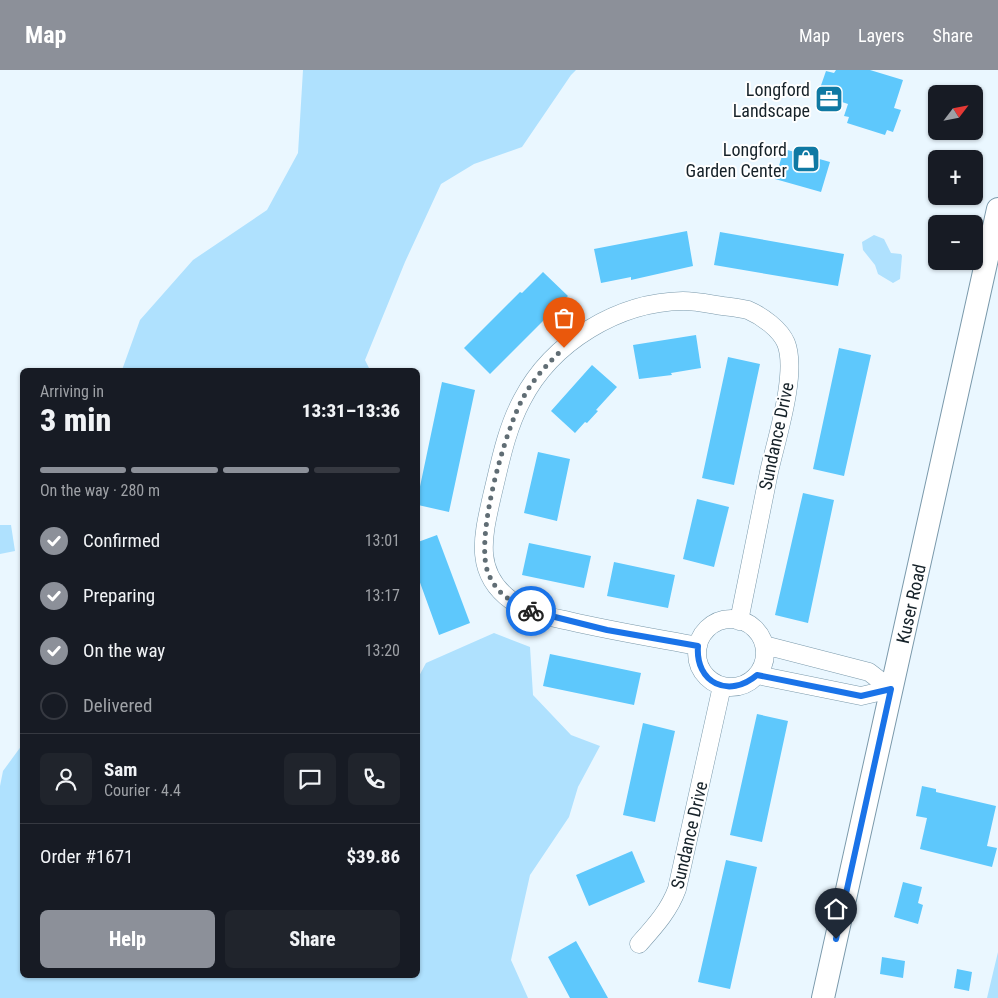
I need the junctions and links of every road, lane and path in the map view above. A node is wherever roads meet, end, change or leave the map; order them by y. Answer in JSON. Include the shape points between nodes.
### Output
{"nodes":[{"id":1,"x":998,"y":209,"type":"edge"},
{"id":2,"x":739,"y":621,"type":"junction"},
{"id":3,"x":764,"y":645,"type":"junction"},
{"id":4,"x":698,"y":646,"type":"junction"},
{"id":5,"x":757,"y":675,"type":"junction"},
{"id":6,"x":722,"y":686,"type":"junction"},
{"id":7,"x":891,"y":689,"type":"junction"},
{"id":8,"x":639,"y":944,"type":"dead end"},
{"id":9,"x":823,"y":998,"type":"edge"}],
"edges":[{"from":1,"to":7,"type":"street","name":"Kuser Road"},
{"from":2,"to":3,"type":"street","via":[[755,629]]},
{"from":2,"to":4,"type":"street","via":[[730,619],[713,624],[701,637]]},
{"from":2,"to":4,"type":"street","name":"Sundance Drive","via":[[787,392],[786,343],[768,322],[748,310],[682,301],[635,309],[595,325],[557,355],[529,387],[517,410],[502,452],[485,528],[484,561],[501,593],[514,604],[531,611],[607,630]]},
{"from":3,"to":5,"type":"street","via":[[764,661]]},
{"from":3,"to":7,"type":"street","via":[[869,672]]},
{"from":4,"to":6,"type":"street","via":[[700,667],[709,679]]},
{"from":5,"to":6,"type":"street","via":[[741,686]]},
{"from":5,"to":7,"type":"street","via":[[861,696]]},
{"from":6,"to":8,"type":"street","name":"Sundance Drive","via":[[677,889],[665,914]]},
{"from":7,"to":9,"type":"street","name":"Kuser Road"}]}
